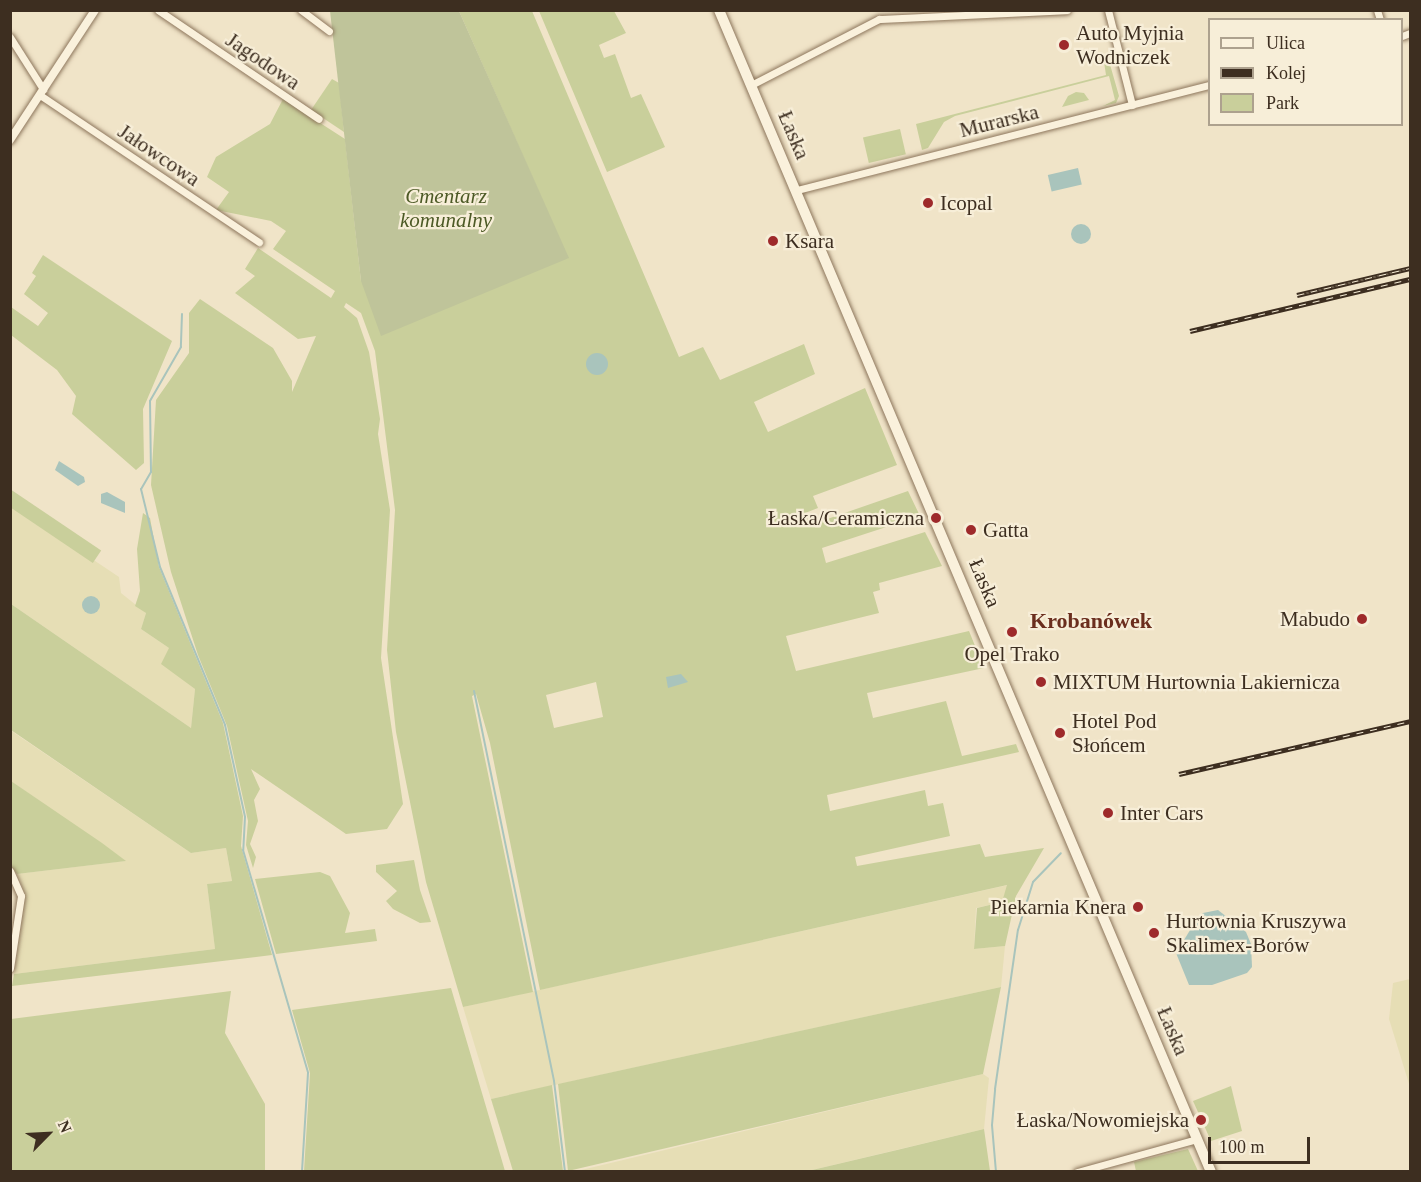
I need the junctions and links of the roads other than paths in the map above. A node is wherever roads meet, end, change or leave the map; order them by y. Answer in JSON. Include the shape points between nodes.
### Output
{"nodes":[{"id":1,"x":96,"y":10,"type":"edge"},
{"id":2,"x":158,"y":10,"type":"edge"},
{"id":3,"x":301,"y":10,"type":"edge"},
{"id":4,"x":719,"y":10,"type":"edge"},
{"id":5,"x":1067,"y":10,"type":"edge"},
{"id":6,"x":1108,"y":10,"type":"edge"},
{"id":7,"x":329,"y":31,"type":"dead end"},
{"id":8,"x":10,"y":37,"type":"edge"},
{"id":9,"x":752,"y":85,"type":"junction"},
{"id":10,"x":1208,"y":85,"type":"edge"},
{"id":11,"x":42,"y":92,"type":"junction"},
{"id":12,"x":1132,"y":105,"type":"junction"},
{"id":13,"x":319,"y":119,"type":"dead end"},
{"id":14,"x":10,"y":140,"type":"edge"},
{"id":15,"x":797,"y":190,"type":"junction"},
{"id":16,"x":259,"y":242,"type":"dead end"},
{"id":17,"x":10,"y":871,"type":"edge"},
{"id":18,"x":10,"y":968,"type":"edge"},
{"id":19,"x":1197,"y":1139,"type":"junction"},
{"id":20,"x":1077,"y":1172,"type":"edge"},
{"id":21,"x":1211,"y":1172,"type":"edge"}],
"edges":[{"from":1,"to":11,"type":"street"},
{"from":2,"to":13,"type":"street","name":"Jagodowa"},
{"from":3,"to":7,"type":"street"},
{"from":4,"to":9,"type":"main road","name":"Łaska"},
{"from":5,"to":9,"type":"street","via":[[879,19]]},
{"from":6,"to":12,"type":"street"},
{"from":8,"to":11,"type":"street"},
{"from":9,"to":15,"type":"main road","name":"Łaska"},
{"from":10,"to":12,"type":"street","name":"Murarska"},
{"from":11,"to":14,"type":"street"},
{"from":11,"to":16,"type":"street","name":"Jałowcowa"},
{"from":12,"to":15,"type":"street","name":"Murarska"},
{"from":15,"to":19,"type":"main road","name":"Łaska"},
{"from":17,"to":18,"type":"street","via":[[21,896]]},
{"from":19,"to":20,"type":"street"},
{"from":19,"to":21,"type":"main road","name":"Łaska"}]}
